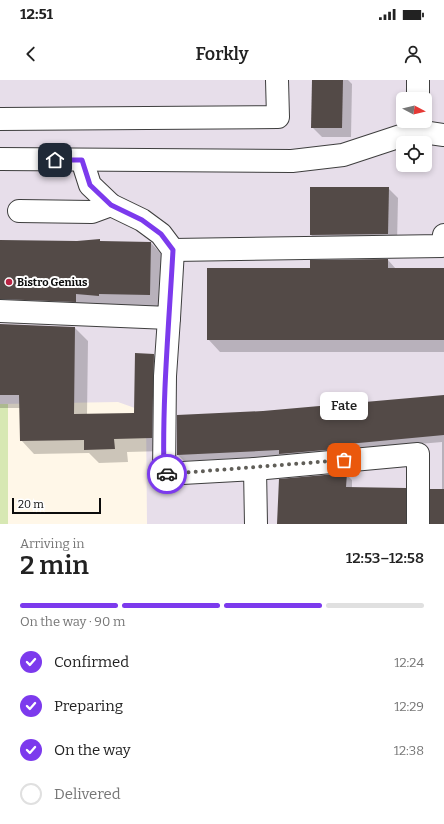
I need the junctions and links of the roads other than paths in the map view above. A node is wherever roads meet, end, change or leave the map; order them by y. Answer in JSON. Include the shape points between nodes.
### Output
{"nodes":[{"id":1,"x":277,"y":80,"type":"edge"},
{"id":2,"x":418,"y":80,"type":"edge"},
{"id":3,"x":418,"y":92,"type":"edge"},
{"id":4,"x":0,"y":119,"type":"edge"},
{"id":5,"x":411,"y":128,"type":"edge"},
{"id":6,"x":423,"y":128,"type":"edge"},
{"id":7,"x":444,"y":134,"type":"edge"},
{"id":8,"x":0,"y":159,"type":"edge"},
{"id":9,"x":82,"y":160,"type":"junction"},
{"id":10,"x":111,"y":205,"type":"junction"},
{"id":11,"x":19,"y":211,"type":"dead end"},
{"id":12,"x":444,"y":235,"type":"edge"},
{"id":13,"x":173,"y":250,"type":"junction"},
{"id":14,"x":0,"y":311,"type":"edge"},
{"id":15,"x":170,"y":318,"type":"junction"},
{"id":16,"x":255,"y":468,"type":"junction"},
{"id":17,"x":256,"y":524,"type":"edge"},
{"id":18,"x":418,"y":524,"type":"edge"}],
"edges":[{"from":1,"to":4,"type":"street","via":[[278,117]]},
{"from":2,"to":3,"type":"street"},
{"from":5,"to":9,"type":"street","via":[[343,155],[292,162]]},
{"from":6,"to":7,"type":"street"},
{"from":8,"to":9,"type":"street"},
{"from":9,"to":10,"type":"street","via":[[90,185]]},
{"from":10,"to":11,"type":"street","via":[[92,212]]},
{"from":10,"to":13,"type":"street","via":[[142,220],[161,234]]},
{"from":12,"to":13,"type":"street","via":[[442,246]]},
{"from":13,"to":15,"type":"street"},
{"from":14,"to":15,"type":"street"},
{"from":15,"to":16,"type":"street","via":[[165,376],[164,474]]},
{"from":16,"to":17,"type":"street"},
{"from":16,"to":18,"type":"street","via":[[418,454]]}]}
